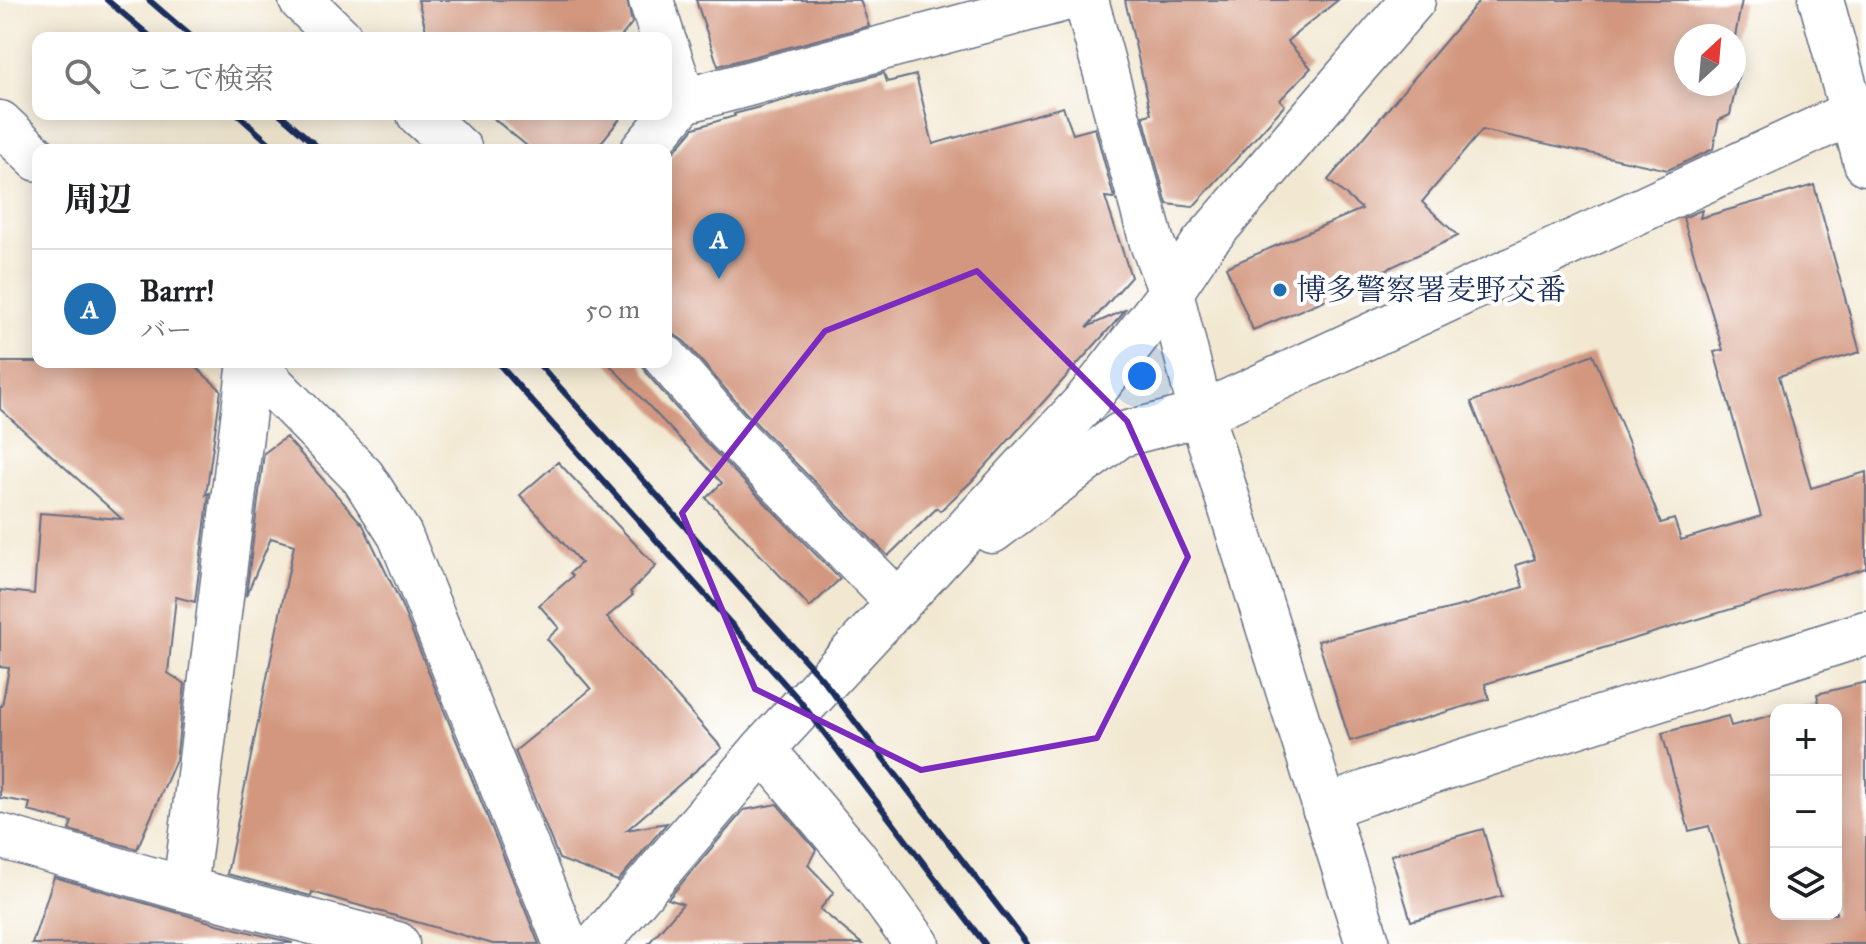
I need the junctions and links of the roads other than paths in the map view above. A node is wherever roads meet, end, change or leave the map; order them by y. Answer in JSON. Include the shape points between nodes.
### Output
{"nodes":[{"id":1,"x":301,"y":0,"type":"edge"},
{"id":2,"x":651,"y":0,"type":"edge"},
{"id":3,"x":1061,"y":0,"type":"edge"},
{"id":4,"x":1086,"y":0,"type":"edge"},
{"id":5,"x":1413,"y":0,"type":"edge"},
{"id":6,"x":1821,"y":0,"type":"edge"},
{"id":7,"x":334,"y":32,"type":"edge"},
{"id":8,"x":661,"y":32,"type":"edge"},
{"id":9,"x":672,"y":64,"type":"edge"},
{"id":10,"x":684,"y":101,"type":"junction"},
{"id":11,"x":1860,"y":110,"type":"edge"},
{"id":12,"x":672,"y":115,"type":"edge"},
{"id":13,"x":426,"y":120,"type":"edge"},
{"id":14,"x":668,"y":120,"type":"edge"},
{"id":15,"x":0,"y":123,"type":"edge"},
{"id":16,"x":453,"y":144,"type":"edge"},
{"id":17,"x":648,"y":144,"type":"edge"},
{"id":18,"x":32,"y":153,"type":"edge"},
{"id":19,"x":1866,"y":163,"type":"edge"},
{"id":20,"x":1171,"y":292,"type":"junction"},
{"id":21,"x":672,"y":365,"type":"edge"},
{"id":22,"x":249,"y":368,"type":"edge"},
{"id":23,"x":256,"y":368,"type":"edge"},
{"id":24,"x":1201,"y":414,"type":"junction"},
{"id":25,"x":898,"y":602,"type":"junction"},
{"id":26,"x":1866,"y":633,"type":"edge"},
{"id":27,"x":763,"y":749,"type":"junction"},
{"id":28,"x":1324,"y":808,"type":"junction"},
{"id":29,"x":0,"y":836,"type":"edge"},
{"id":30,"x":185,"y":889,"type":"junction"},
{"id":31,"x":397,"y":944,"type":"edge"},
{"id":32,"x":566,"y":944,"type":"edge"},
{"id":33,"x":597,"y":944,"type":"edge"},
{"id":34,"x":917,"y":944,"type":"edge"},
{"id":35,"x":1368,"y":944,"type":"edge"}],
"edges":[{"from":1,"to":7,"type":"street"},
{"from":2,"to":8,"type":"street"},
{"from":3,"to":10,"type":"street"},
{"from":4,"to":20,"type":"street","via":[[1152,243]]},
{"from":5,"to":20,"type":"street","via":[[1203,244]]},
{"from":6,"to":11,"type":"street"},
{"from":9,"to":10,"type":"street"},
{"from":10,"to":12,"type":"street"},
{"from":11,"to":19,"type":"street"},
{"from":11,"to":24,"type":"street"},
{"from":13,"to":16,"type":"street"},
{"from":14,"to":17,"type":"street"},
{"from":15,"to":18,"type":"street"},
{"from":20,"to":24,"type":"street"},
{"from":20,"to":25,"type":"street","via":[[1087,400]]},
{"from":21,"to":25,"type":"street","via":[[727,429]]},
{"from":22,"to":30,"type":"street"},
{"from":23,"to":32,"type":"street","via":[[363,477],[400,535]]},
{"from":24,"to":25,"type":"street","via":[[1120,435]]},
{"from":24,"to":28,"type":"street"},
{"from":25,"to":27,"type":"street"},
{"from":26,"to":28,"type":"street"},
{"from":27,"to":33,"type":"street"},
{"from":27,"to":34,"type":"street","via":[[854,857]]},
{"from":28,"to":35,"type":"street"},
{"from":29,"to":30,"type":"street"},
{"from":30,"to":31,"type":"street"}]}
